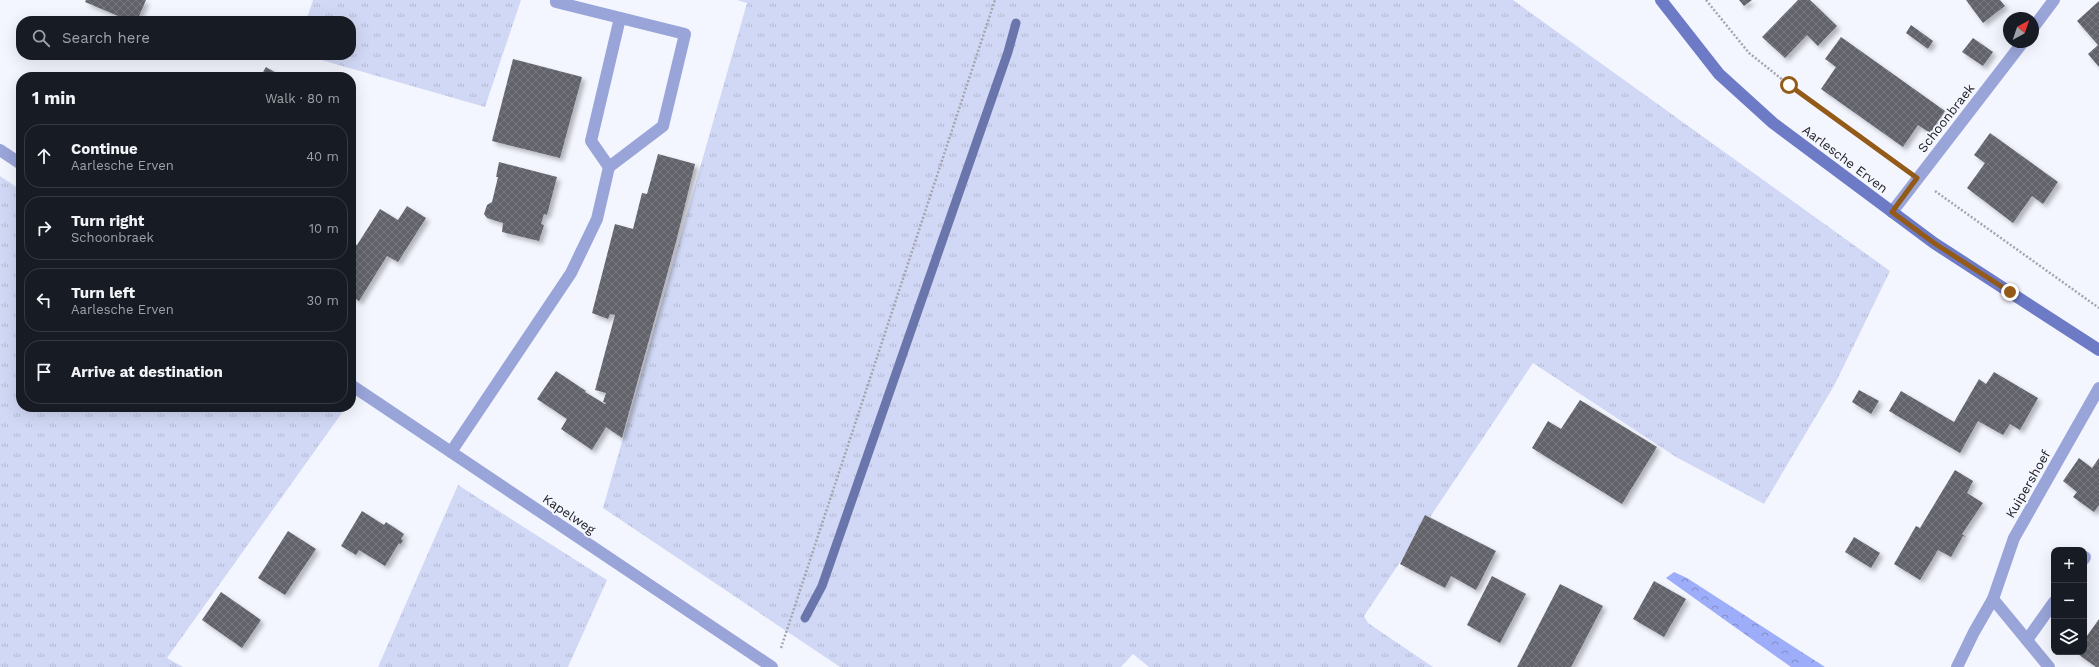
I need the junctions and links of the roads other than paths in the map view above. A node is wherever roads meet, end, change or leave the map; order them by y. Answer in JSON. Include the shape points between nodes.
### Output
{"nodes":[{"id":1,"x":556,"y":0,"type":"edge"},
{"id":2,"x":1661,"y":0,"type":"edge"},
{"id":3,"x":2054,"y":0,"type":"edge"},
{"id":4,"x":620,"y":18,"type":"junction"},
{"id":5,"x":2039,"y":20,"type":"edge"},
{"id":6,"x":2018,"y":48,"type":"edge"},
{"id":7,"x":0,"y":150,"type":"edge"},
{"id":8,"x":16,"y":161,"type":"edge"},
{"id":9,"x":609,"y":167,"type":"junction"},
{"id":10,"x":1892,"y":212,"type":"junction"},
{"id":11,"x":2099,"y":350,"type":"edge"},
{"id":12,"x":356,"y":388,"type":"edge"},
{"id":13,"x":2099,"y":388,"type":"edge"},
{"id":14,"x":451,"y":452,"type":"junction"},
{"id":15,"x":1993,"y":599,"type":"junction"},
{"id":16,"x":2051,"y":606,"type":"edge"},
{"id":17,"x":2027,"y":640,"type":"junction"},
{"id":18,"x":772,"y":667,"type":"edge"},
{"id":19,"x":1957,"y":667,"type":"edge"},
{"id":20,"x":2049,"y":667,"type":"edge"}],
"edges":[{"from":1,"to":4,"type":"street"},
{"from":2,"to":10,"type":"street","name":"Aarlesche Erven","via":[[1719,74],[1774,123]]},
{"from":3,"to":5,"type":"street"},
{"from":4,"to":9,"type":"street","via":[[591,141]]},
{"from":4,"to":9,"type":"street","via":[[685,34],[663,126]]},
{"from":6,"to":10,"type":"street","name":"Schoonbraek"},
{"from":7,"to":8,"type":"street"},
{"from":9,"to":14,"type":"street","via":[[597,219],[571,273]]},
{"from":10,"to":11,"type":"street","name":"Aarlesche Erven","via":[[1934,243]]},
{"from":12,"to":14,"type":"street","name":"Kapelweg"},
{"from":13,"to":15,"type":"street","name":"Kuipershoef","via":[[2014,538]]},
{"from":14,"to":18,"type":"street","name":"Kapelweg"},
{"from":15,"to":17,"type":"street"},
{"from":15,"to":19,"type":"street","name":"Kuipershoef"},
{"from":16,"to":17,"type":"street"},
{"from":17,"to":20,"type":"street"}]}
